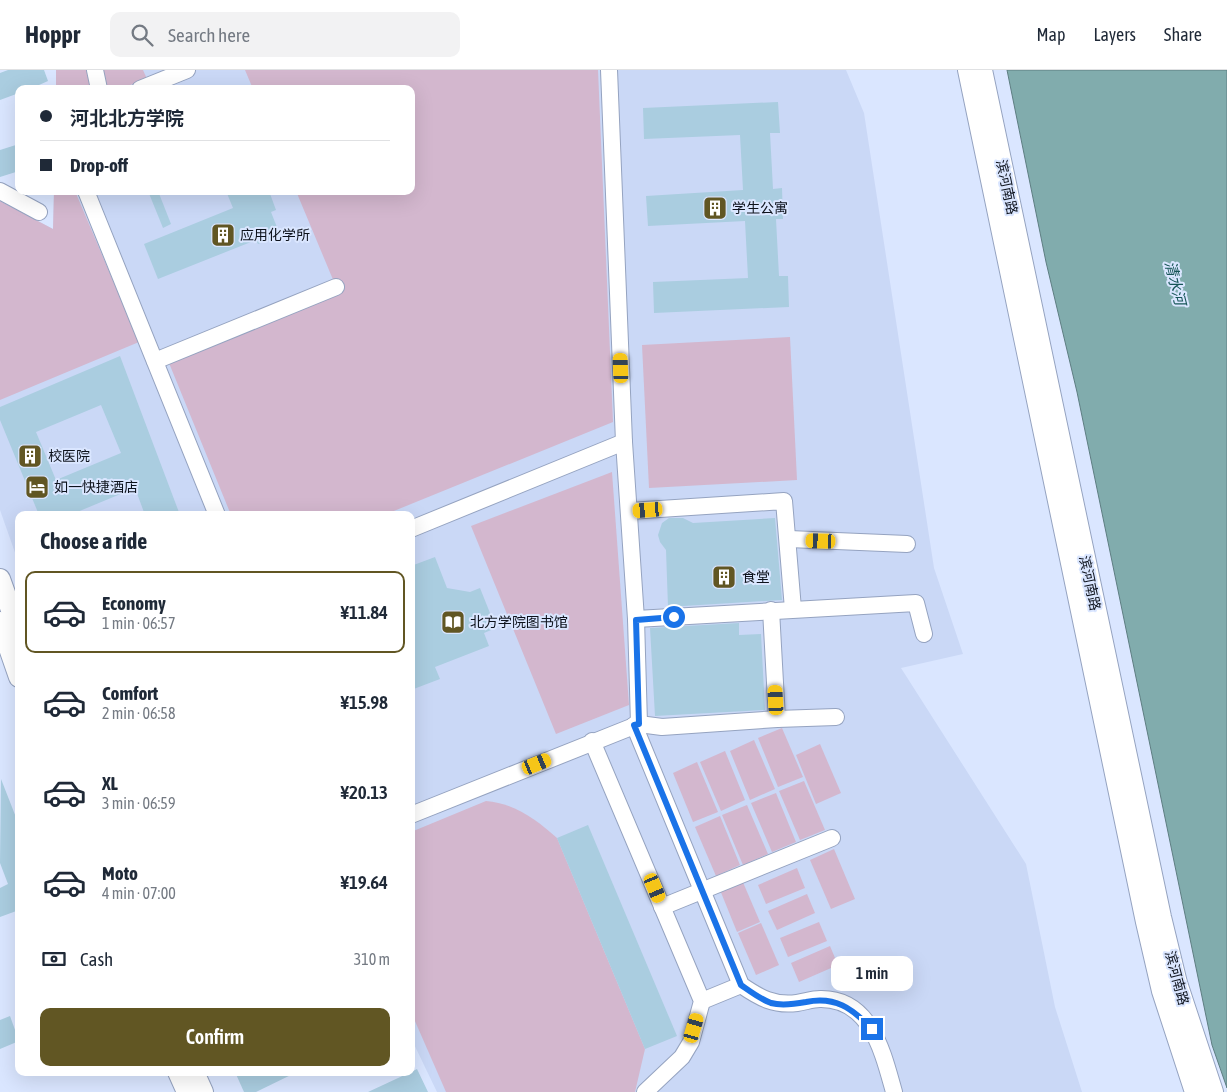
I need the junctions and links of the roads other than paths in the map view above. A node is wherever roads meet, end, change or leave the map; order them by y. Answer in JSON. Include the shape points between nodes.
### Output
{"nodes":[{"id":1,"x":95,"y":70,"type":"edge"},
{"id":2,"x":187,"y":70,"type":"edge"},
{"id":3,"x":609,"y":70,"type":"edge"},
{"id":4,"x":968,"y":70,"type":"edge"},
{"id":5,"x":982,"y":70,"type":"edge"},
{"id":6,"x":98,"y":85,"type":"edge"},
{"id":7,"x":150,"y":85,"type":"edge"},
{"id":8,"x":0,"y":191,"type":"edge"},
{"id":9,"x":88,"y":195,"type":"edge"},
{"id":10,"x":39,"y":212,"type":"dead end"},
{"id":11,"x":336,"y":287,"type":"dead end"},
{"id":12,"x":155,"y":361,"type":"junction"},
{"id":13,"x":624,"y":442,"type":"junction"},
{"id":14,"x":214,"y":511,"type":"edge"},
{"id":15,"x":629,"y":511,"type":"junction"},
{"id":16,"x":415,"y":526,"type":"edge"},
{"id":17,"x":789,"y":540,"type":"junction"},
{"id":18,"x":906,"y":544,"type":"dead end"},
{"id":19,"x":2,"y":592,"type":"edge"},
{"id":20,"x":793,"y":609,"type":"junction"},
{"id":21,"x":771,"y":610,"type":"junction"},
{"id":22,"x":636,"y":620,"type":"junction"},
{"id":23,"x":0,"y":622,"type":"edge"},
{"id":24,"x":15,"y":623,"type":"edge"},
{"id":25,"x":924,"y":634,"type":"dead end"},
{"id":26,"x":15,"y":665,"type":"edge"},
{"id":27,"x":836,"y":717,"type":"dead end"},
{"id":28,"x":777,"y":718,"type":"junction"},
{"id":29,"x":636,"y":725,"type":"junction"},
{"id":30,"x":592,"y":741,"type":"junction"},
{"id":31,"x":415,"y":813,"type":"edge"},
{"id":32,"x":832,"y":838,"type":"dead end"},
{"id":33,"x":702,"y":890,"type":"junction"},
{"id":34,"x":662,"y":907,"type":"junction"},
{"id":35,"x":741,"y":985,"type":"junction"},
{"id":36,"x":702,"y":1001,"type":"junction"},
{"id":37,"x":180,"y":1076,"type":"edge"},
{"id":38,"x":196,"y":1076,"type":"edge"},
{"id":39,"x":187,"y":1092,"type":"edge"},
{"id":40,"x":203,"y":1092,"type":"edge"},
{"id":41,"x":645,"y":1092,"type":"edge"},
{"id":42,"x":894,"y":1092,"type":"edge"},
{"id":43,"x":1195,"y":1092,"type":"edge"},
{"id":44,"x":1213,"y":1092,"type":"edge"}],
"edges":[{"from":1,"to":6,"type":"lane"},
{"from":2,"to":7,"type":"lane"},
{"from":3,"to":13,"type":"lane"},
{"from":4,"to":43,"type":"main road","name":"滨河南路","via":[[1146,922],[1162,991]]},
{"from":5,"to":44,"type":"main road","name":"滨河南路","via":[[1161,917],[1176,983]]},
{"from":8,"to":10,"type":"lane"},
{"from":9,"to":12,"type":"lane"},
{"from":11,"to":12,"type":"lane"},
{"from":12,"to":14,"type":"lane"},
{"from":13,"to":15,"type":"lane"},
{"from":13,"to":16,"type":"lane"},
{"from":15,"to":17,"type":"lane","via":[[784,501]]},
{"from":15,"to":22,"type":"lane"},
{"from":17,"to":18,"type":"lane"},
{"from":17,"to":20,"type":"lane"},
{"from":19,"to":24,"type":"main road"},
{"from":20,"to":21,"type":"lane"},
{"from":20,"to":25,"type":"lane","via":[[916,603]]},
{"from":21,"to":22,"type":"lane"},
{"from":21,"to":28,"type":"lane"},
{"from":22,"to":29,"type":"lane"},
{"from":23,"to":26,"type":"main road"},
{"from":27,"to":28,"type":"lane"},
{"from":28,"to":29,"type":"lane","via":[[662,727]]},
{"from":29,"to":30,"type":"lane"},
{"from":29,"to":33,"type":"lane"},
{"from":30,"to":31,"type":"lane"},
{"from":30,"to":34,"type":"lane"},
{"from":32,"to":33,"type":"lane"},
{"from":33,"to":34,"type":"lane"},
{"from":33,"to":35,"type":"lane"},
{"from":34,"to":36,"type":"lane"},
{"from":35,"to":36,"type":"lane"},
{"from":35,"to":42,"type":"lane","via":[[771,1002],[838,1001],[856,1012],[872,1029],[881,1046]]},
{"from":36,"to":41,"type":"lane","via":[[691,1042],[682,1057]]},
{"from":37,"to":39,"type":"main road"},
{"from":38,"to":40,"type":"main road"}]}
